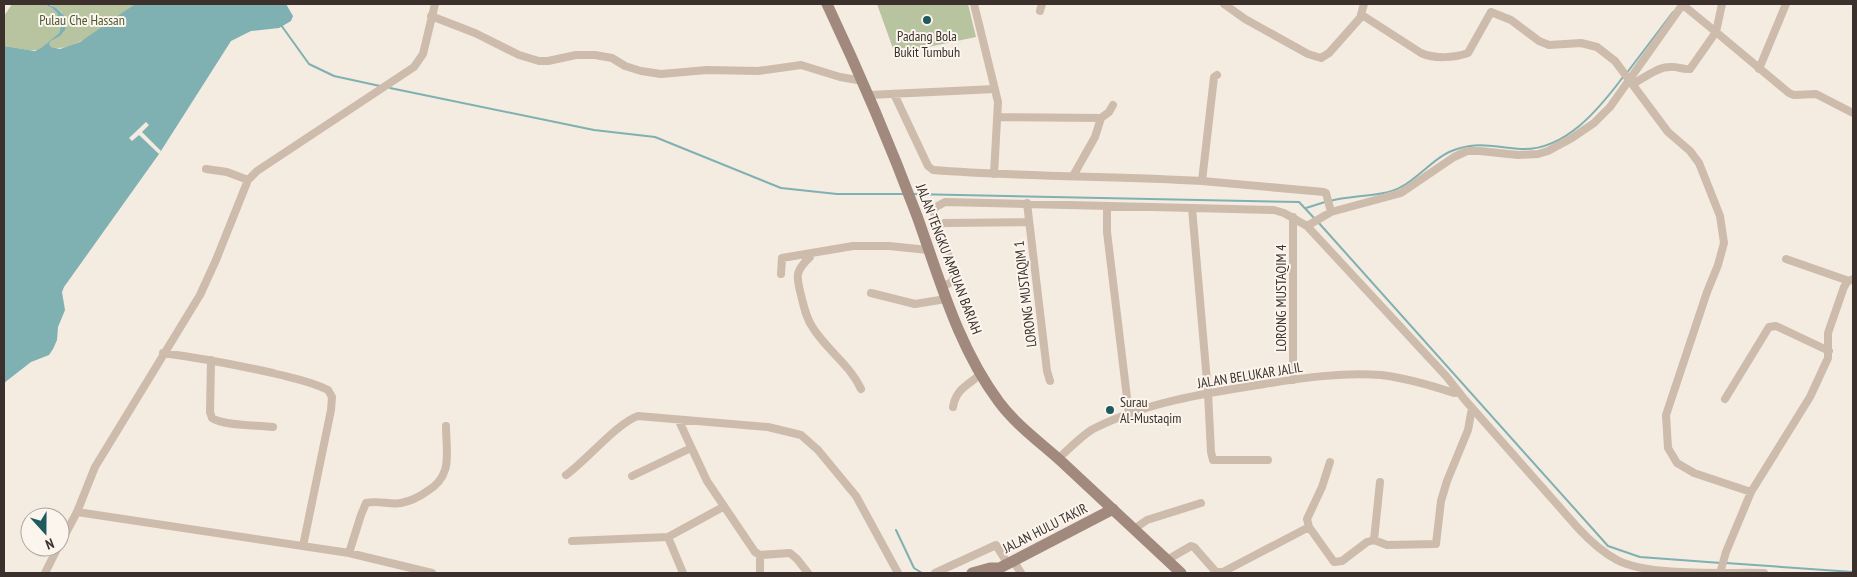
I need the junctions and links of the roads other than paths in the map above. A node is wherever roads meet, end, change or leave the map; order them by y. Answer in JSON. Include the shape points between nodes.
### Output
{"nodes":[{"id":1,"x":435,"y":4,"type":"edge"},
{"id":2,"x":827,"y":4,"type":"edge"},
{"id":3,"x":974,"y":4,"type":"edge"},
{"id":4,"x":1224,"y":4,"type":"edge"},
{"id":5,"x":1364,"y":4,"type":"edge"},
{"id":6,"x":1683,"y":4,"type":"edge"},
{"id":7,"x":1722,"y":4,"type":"edge"},
{"id":8,"x":1786,"y":4,"type":"edge"},
{"id":9,"x":1362,"y":15,"type":"junction"},
{"id":10,"x":431,"y":16,"type":"junction"},
{"id":11,"x":1716,"y":32,"type":"junction"},
{"id":12,"x":1759,"y":68,"type":"junction"},
{"id":13,"x":1217,"y":75,"type":"dead end"},
{"id":14,"x":1629,"y":78,"type":"junction"},
{"id":15,"x":863,"y":81,"type":"junction"},
{"id":16,"x":994,"y":89,"type":"junction"},
{"id":17,"x":894,"y":94,"type":"junction"},
{"id":18,"x":869,"y":95,"type":"junction"},
{"id":19,"x":1113,"y":105,"type":"dead end"},
{"id":20,"x":1853,"y":113,"type":"edge"},
{"id":21,"x":997,"y":117,"type":"junction"},
{"id":22,"x":1101,"y":118,"type":"junction"},
{"id":23,"x":206,"y":169,"type":"dead end"},
{"id":24,"x":994,"y":174,"type":"junction"},
{"id":25,"x":1073,"y":176,"type":"junction"},
{"id":26,"x":248,"y":180,"type":"junction"},
{"id":27,"x":1202,"y":181,"type":"junction"},
{"id":28,"x":1027,"y":203,"type":"junction"},
{"id":29,"x":1107,"y":206,"type":"junction"},
{"id":30,"x":1192,"y":208,"type":"junction"},
{"id":31,"x":1330,"y":210,"type":"junction"},
{"id":32,"x":1293,"y":217,"type":"junction"},
{"id":33,"x":1029,"y":222,"type":"junction"},
{"id":34,"x":1309,"y":225,"type":"junction"},
{"id":35,"x":938,"y":226,"type":"junction"},
{"id":36,"x":928,"y":250,"type":"junction"},
{"id":37,"x":809,"y":254,"type":"junction"},
{"id":38,"x":1786,"y":260,"type":"dead end"},
{"id":39,"x":781,"y":274,"type":"dead end"},
{"id":40,"x":1851,"y":280,"type":"edge"},
{"id":41,"x":941,"y":286,"type":"junction"},
{"id":42,"x":871,"y":293,"type":"dead end"},
{"id":43,"x":946,"y":299,"type":"junction"},
{"id":44,"x":1829,"y":351,"type":"junction"},
{"id":45,"x":163,"y":353,"type":"junction"},
{"id":46,"x":211,"y":360,"type":"junction"},
{"id":47,"x":980,"y":374,"type":"junction"},
{"id":48,"x":1050,"y":380,"type":"dead end"},
{"id":49,"x":1293,"y":380,"type":"junction"},
{"id":50,"x":861,"y":389,"type":"dead end"},
{"id":51,"x":1458,"y":392,"type":"junction"},
{"id":52,"x":1208,"y":393,"type":"junction"},
{"id":53,"x":1724,"y":398,"type":"dead end"},
{"id":54,"x":953,"y":407,"type":"dead end"},
{"id":55,"x":1472,"y":408,"type":"junction"},
{"id":56,"x":1129,"y":414,"type":"junction"},
{"id":57,"x":679,"y":421,"type":"junction"},
{"id":58,"x":446,"y":426,"type":"dead end"},
{"id":59,"x":273,"y":427,"type":"dead end"},
{"id":60,"x":690,"y":448,"type":"junction"},
{"id":61,"x":1058,"y":459,"type":"junction"},
{"id":62,"x":1268,"y":460,"type":"dead end"},
{"id":63,"x":1330,"y":462,"type":"dead end"},
{"id":64,"x":566,"y":475,"type":"dead end"},
{"id":65,"x":632,"y":476,"type":"dead end"},
{"id":66,"x":1380,"y":482,"type":"dead end"},
{"id":67,"x":1750,"y":492,"type":"junction"},
{"id":68,"x":1201,"y":503,"type":"dead end"},
{"id":69,"x":723,"y":507,"type":"junction"},
{"id":70,"x":1113,"y":509,"type":"junction"},
{"id":71,"x":77,"y":512,"type":"junction"},
{"id":72,"x":70,"y":525,"type":"edge"},
{"id":73,"x":1309,"y":526,"type":"junction"},
{"id":74,"x":1134,"y":529,"type":"junction"},
{"id":75,"x":668,"y":537,"type":"junction"},
{"id":76,"x":1374,"y":540,"type":"junction"},
{"id":77,"x":572,"y":541,"type":"dead end"},
{"id":78,"x":303,"y":546,"type":"junction"},
{"id":79,"x":349,"y":553,"type":"junction"},
{"id":80,"x":760,"y":555,"type":"junction"},
{"id":81,"x":53,"y":557,"type":"edge"},
{"id":82,"x":1167,"y":560,"type":"junction"},
{"id":83,"x":1002,"y":567,"type":"edge"},
{"id":84,"x":1720,"y":571,"type":"edge"},
{"id":85,"x":45,"y":573,"type":"edge"},
{"id":86,"x":432,"y":573,"type":"edge"},
{"id":87,"x":683,"y":573,"type":"edge"},
{"id":88,"x":760,"y":573,"type":"edge"},
{"id":89,"x":808,"y":573,"type":"edge"},
{"id":90,"x":898,"y":573,"type":"edge"},
{"id":91,"x":934,"y":573,"type":"edge"},
{"id":92,"x":972,"y":573,"type":"edge"},
{"id":93,"x":1021,"y":573,"type":"edge"},
{"id":94,"x":1180,"y":573,"type":"edge"},
{"id":95,"x":1764,"y":573,"type":"edge"}],
"edges":[{"from":1,"to":10,"type":"street"},
{"from":2,"to":15,"type":"main road","name":"JALAN TENGKU AMPUAN BARIAH"},
{"from":3,"to":16,"type":"street"},
{"from":4,"to":9,"type":"street","via":[[1308,54],[1321,58],[1348,34]]},
{"from":5,"to":9,"type":"street"},
{"from":6,"to":11,"type":"street"},
{"from":6,"to":14,"type":"street"},
{"from":7,"to":11,"type":"street"},
{"from":8,"to":12,"type":"street"},
{"from":9,"to":14,"type":"street","via":[[1432,57],[1468,54],[1491,12],[1511,20],[1549,45],[1597,47]]},
{"from":10,"to":15,"type":"street","via":[[539,61],[595,55],[612,58],[641,71],[661,74],[707,70],[758,71],[801,66]]},
{"from":10,"to":26,"type":"street","via":[[423,54],[414,67]]},
{"from":11,"to":12,"type":"street"},
{"from":11,"to":14,"type":"street","via":[[1690,68],[1684,70],[1672,66]]},
{"from":12,"to":20,"type":"street","via":[[1794,96],[1816,94]]},
{"from":13,"to":27,"type":"street","via":[[1214,77]]},
{"from":14,"to":31,"type":"street","via":[[1610,107],[1594,122],[1548,151],[1528,155],[1480,150],[1467,152],[1454,157],[1401,193]]},
{"from":14,"to":67,"type":"street","via":[[1668,132],[1696,157],[1720,216],[1724,243],[1666,415],[1668,448],[1677,463],[1694,473]]},
{"from":15,"to":18,"type":"main road","name":"JALAN TENGKU AMPUAN BARIAH"},
{"from":16,"to":17,"type":"street"},
{"from":16,"to":21,"type":"street","via":[[998,102]]},
{"from":17,"to":18,"type":"street"},
{"from":17,"to":24,"type":"street","via":[[928,166],[933,170]]},
{"from":18,"to":36,"type":"main road","name":"JALAN TENGKU AMPUAN BARIAH"},
{"from":19,"to":22,"type":"street"},
{"from":21,"to":22,"type":"street"},
{"from":21,"to":24,"type":"street"},
{"from":22,"to":25,"type":"street"},
{"from":23,"to":26,"type":"street"},
{"from":24,"to":25,"type":"street"},
{"from":25,"to":27,"type":"street"},
{"from":26,"to":45,"type":"street","via":[[200,295]]},
{"from":27,"to":31,"type":"street","via":[[1324,192]]},
{"from":28,"to":29,"type":"street"},
{"from":28,"to":33,"type":"street","name":"LORONG MUSTAQIM 1"},
{"from":28,"to":35,"type":"street","via":[[945,202],[934,208]]},
{"from":29,"to":30,"type":"street"},
{"from":29,"to":56,"type":"street"},
{"from":30,"to":32,"type":"street","via":[[1274,210]]},
{"from":30,"to":52,"type":"street"},
{"from":31,"to":34,"type":"street"},
{"from":32,"to":34,"type":"street"},
{"from":32,"to":49,"type":"street","name":"LORONG MUSTAQIM 4"},
{"from":33,"to":35,"type":"street","via":[[944,223]]},
{"from":33,"to":48,"type":"street","name":"LORONG MUSTAQIM 1"},
{"from":34,"to":51,"type":"street"},
{"from":35,"to":41,"type":"street","via":[[955,274],[951,283]]},
{"from":36,"to":37,"type":"street","via":[[853,246]]},
{"from":36,"to":41,"type":"main road","name":"JALAN TENGKU AMPUAN BARIAH"},
{"from":37,"to":39,"type":"street","via":[[782,258]]},
{"from":37,"to":50,"type":"street","via":[[797,274],[804,311],[812,327],[855,376]]},
{"from":38,"to":40,"type":"street"},
{"from":40,"to":44,"type":"street","via":[[1844,287],[1828,333]]},
{"from":41,"to":43,"type":"main road","name":"JALAN TENGKU AMPUAN BARIAH"},
{"from":42,"to":43,"type":"street","via":[[915,304]]},
{"from":43,"to":47,"type":"main road","name":"JALAN TENGKU AMPUAN BARIAH"},
{"from":44,"to":53,"type":"street","via":[[1776,326],[1769,327]]},
{"from":44,"to":67,"type":"street","via":[[1810,397]]},
{"from":45,"to":46,"type":"street"},
{"from":45,"to":71,"type":"street","via":[[95,467]]},
{"from":46,"to":59,"type":"street","via":[[212,418]]},
{"from":46,"to":78,"type":"street","via":[[311,382],[328,390],[332,398]]},
{"from":47,"to":54,"type":"street","via":[[959,390]]},
{"from":47,"to":61,"type":"main road","name":"JALAN TENGKU AMPUAN BARIAH","via":[[1009,415]]},
{"from":49,"to":51,"type":"street","name":"JALAN BELUKAR JALIL","via":[[1340,374],[1381,375]]},
{"from":49,"to":52,"type":"street","name":"JALAN BELUKAR JALIL"},
{"from":51,"to":55,"type":"street"},
{"from":52,"to":56,"type":"street","name":"JALAN BELUKAR JALIL"},
{"from":52,"to":62,"type":"street","via":[[1213,460]]},
{"from":55,"to":76,"type":"street","via":[[1468,430],[1447,481],[1436,544],[1387,545]]},
{"from":55,"to":84,"type":"street","via":[[1593,544],[1618,561],[1672,571]]},
{"from":56,"to":61,"type":"street","name":"JALAN BELUKAR JALIL","via":[[1091,430]]},
{"from":57,"to":60,"type":"street"},
{"from":57,"to":64,"type":"street","via":[[645,416],[632,418]]},
{"from":57,"to":90,"type":"street","via":[[768,427],[801,435],[818,450],[856,496]]},
{"from":58,"to":79,"type":"street","via":[[447,467],[441,480],[431,490],[408,502],[366,503]]},
{"from":60,"to":65,"type":"street"},
{"from":60,"to":69,"type":"street"},
{"from":61,"to":70,"type":"main road","name":"JALAN TENGKU AMPUAN BARIAH"},
{"from":63,"to":73,"type":"street","via":[[1307,519]]},
{"from":66,"to":76,"type":"street"},
{"from":67,"to":84,"type":"street"},
{"from":68,"to":74,"type":"street","via":[[1148,520]]},
{"from":69,"to":75,"type":"street"},
{"from":69,"to":80,"type":"street"},
{"from":70,"to":74,"type":"main road","name":"JALAN TENGKU AMPUAN BARIAH"},
{"from":70,"to":83,"type":"main road","name":"JALAN HULU TAKIR"},
{"from":71,"to":72,"type":"street"},
{"from":71,"to":78,"type":"street"},
{"from":73,"to":76,"type":"street","via":[[1334,562],[1342,562]]},
{"from":73,"to":82,"type":"street","via":[[1223,572],[1216,572],[1191,546]]},
{"from":74,"to":82,"type":"main road","name":"JALAN TENGKU AMPUAN BARIAH"},
{"from":75,"to":77,"type":"street"},
{"from":75,"to":87,"type":"street"},
{"from":78,"to":79,"type":"street"},
{"from":79,"to":86,"type":"street"},
{"from":80,"to":88,"type":"street"},
{"from":80,"to":89,"type":"street","via":[[790,553]]},
{"from":81,"to":85,"type":"street"},
{"from":82,"to":94,"type":"main road","name":"JALAN TENGKU AMPUAN BARIAH"},
{"from":83,"to":91,"type":"street","via":[[996,545]]},
{"from":83,"to":92,"type":"main road","name":"JALAN HULU TAKIR"},
{"from":83,"to":93,"type":"street"},
{"from":84,"to":95,"type":"street"}]}
